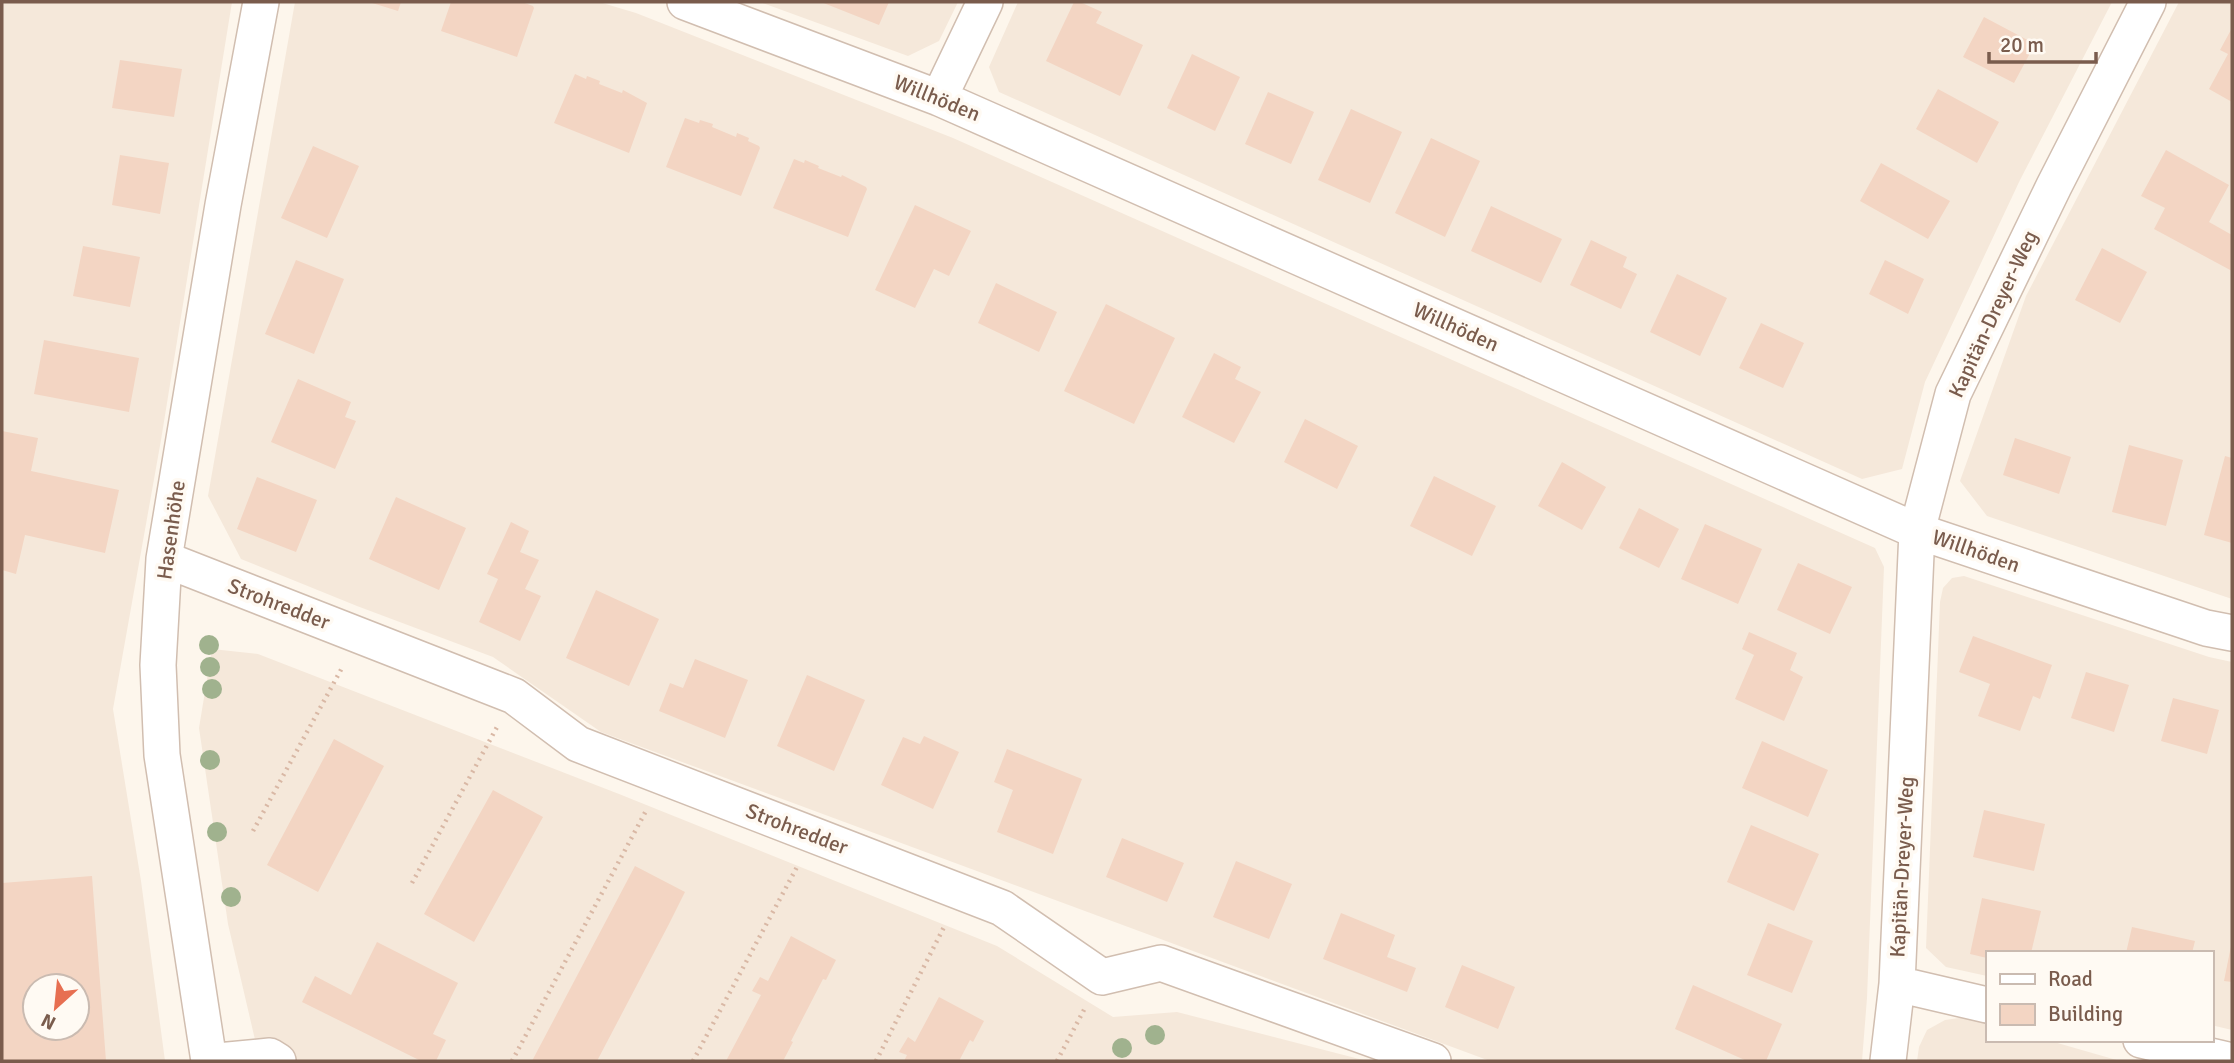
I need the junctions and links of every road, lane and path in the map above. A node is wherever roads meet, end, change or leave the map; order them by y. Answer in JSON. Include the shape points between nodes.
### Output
{"nodes":[{"id":1,"x":261,"y":2,"type":"edge"},
{"id":2,"x":685,"y":2,"type":"edge"},
{"id":3,"x":985,"y":2,"type":"edge"},
{"id":4,"x":2148,"y":2,"type":"edge"},
{"id":5,"x":939,"y":97,"type":"junction"},
{"id":6,"x":1917,"y":531,"type":"junction"},
{"id":7,"x":164,"y":559,"type":"junction"},
{"id":8,"x":2232,"y":633,"type":"edge"},
{"id":9,"x":360,"y":636,"type":"junction"},
{"id":10,"x":514,"y":696,"type":"junction"},
{"id":11,"x":664,"y":777,"type":"junction"},
{"id":12,"x":253,"y":831,"type":"dead end"},
{"id":13,"x":814,"y":836,"type":"junction"},
{"id":14,"x":412,"y":883,"type":"dead end"},
{"id":15,"x":961,"y":892,"type":"junction"},
{"id":16,"x":1102,"y":977,"type":"junction"},
{"id":17,"x":1897,"y":984,"type":"junction"},
{"id":18,"x":1986,"y":1005,"type":"edge"},
{"id":19,"x":2150,"y":1042,"type":"edge"},
{"id":20,"x":209,"y":1061,"type":"edge"},
{"id":21,"x":218,"y":1061,"type":"edge"},
{"id":22,"x":278,"y":1061,"type":"edge"},
{"id":23,"x":512,"y":1061,"type":"edge"},
{"id":24,"x":693,"y":1061,"type":"edge"},
{"id":25,"x":876,"y":1061,"type":"edge"},
{"id":26,"x":1057,"y":1061,"type":"edge"},
{"id":27,"x":1433,"y":1061,"type":"edge"},
{"id":28,"x":1888,"y":1061,"type":"edge"},
{"id":29,"x":2232,"y":1061,"type":"edge"}],
"edges":[{"from":1,"to":7,"type":"street","name":"Hasenhöhe"},
{"from":2,"to":5,"type":"street","name":"Willhöden"},
{"from":3,"to":5,"type":"street"},
{"from":4,"to":6,"type":"street","name":"Kapitän-Dreyer-Weg","via":[[1954,394]]},
{"from":5,"to":6,"type":"street","name":"Willhöden"},
{"from":6,"to":8,"type":"street","name":"Willhöden"},
{"from":6,"to":17,"type":"street","name":"Kapitän-Dreyer-Weg"},
{"from":7,"to":9,"type":"street","name":"Strohredder"},
{"from":7,"to":20,"type":"street","name":"Hasenhöhe","via":[[158,665],[162,755]]},
{"from":9,"to":10,"type":"street","name":"Strohredder"},
{"from":9,"to":12,"type":"path"},
{"from":10,"to":11,"type":"street","name":"Strohredder","via":[[578,744]]},
{"from":10,"to":14,"type":"path"},
{"from":11,"to":13,"type":"street","name":"Strohredder"},
{"from":11,"to":23,"type":"path"},
{"from":13,"to":15,"type":"street","name":"Strohredder"},
{"from":13,"to":24,"type":"path"},
{"from":15,"to":16,"type":"street","name":"Strohredder","via":[[1002,908]]},
{"from":15,"to":25,"type":"path"},
{"from":16,"to":26,"type":"path"},
{"from":16,"to":27,"type":"street","via":[[1161,963]]},
{"from":17,"to":18,"type":"street","name":"Kapitän-Dreyer-Weg"},
{"from":17,"to":28,"type":"street","name":"Kapitän-Dreyer-Weg"},
{"from":19,"to":29,"type":"street"},
{"from":21,"to":22,"type":"street","via":[[270,1056]]}]}
